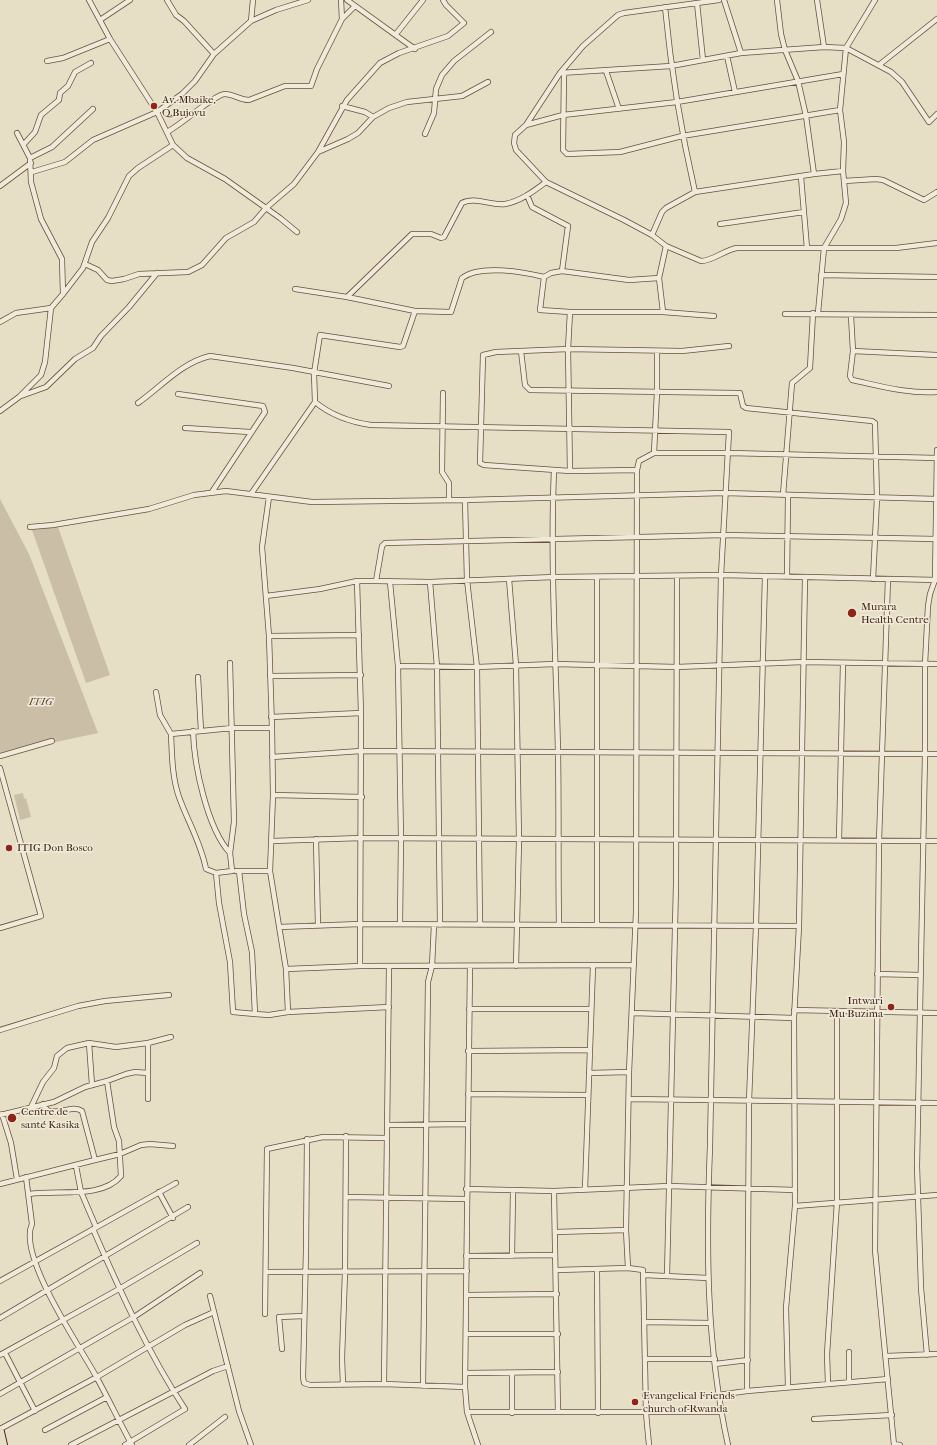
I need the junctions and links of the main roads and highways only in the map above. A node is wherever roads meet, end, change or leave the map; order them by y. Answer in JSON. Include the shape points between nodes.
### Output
{"nodes":[{"id":1,"x":0,"y":1432,"type":"edge"},
{"id":2,"x":3,"y":1445,"type":"edge"}],
"edges":[{"from":1,"to":2,"type":"highway"}]}
